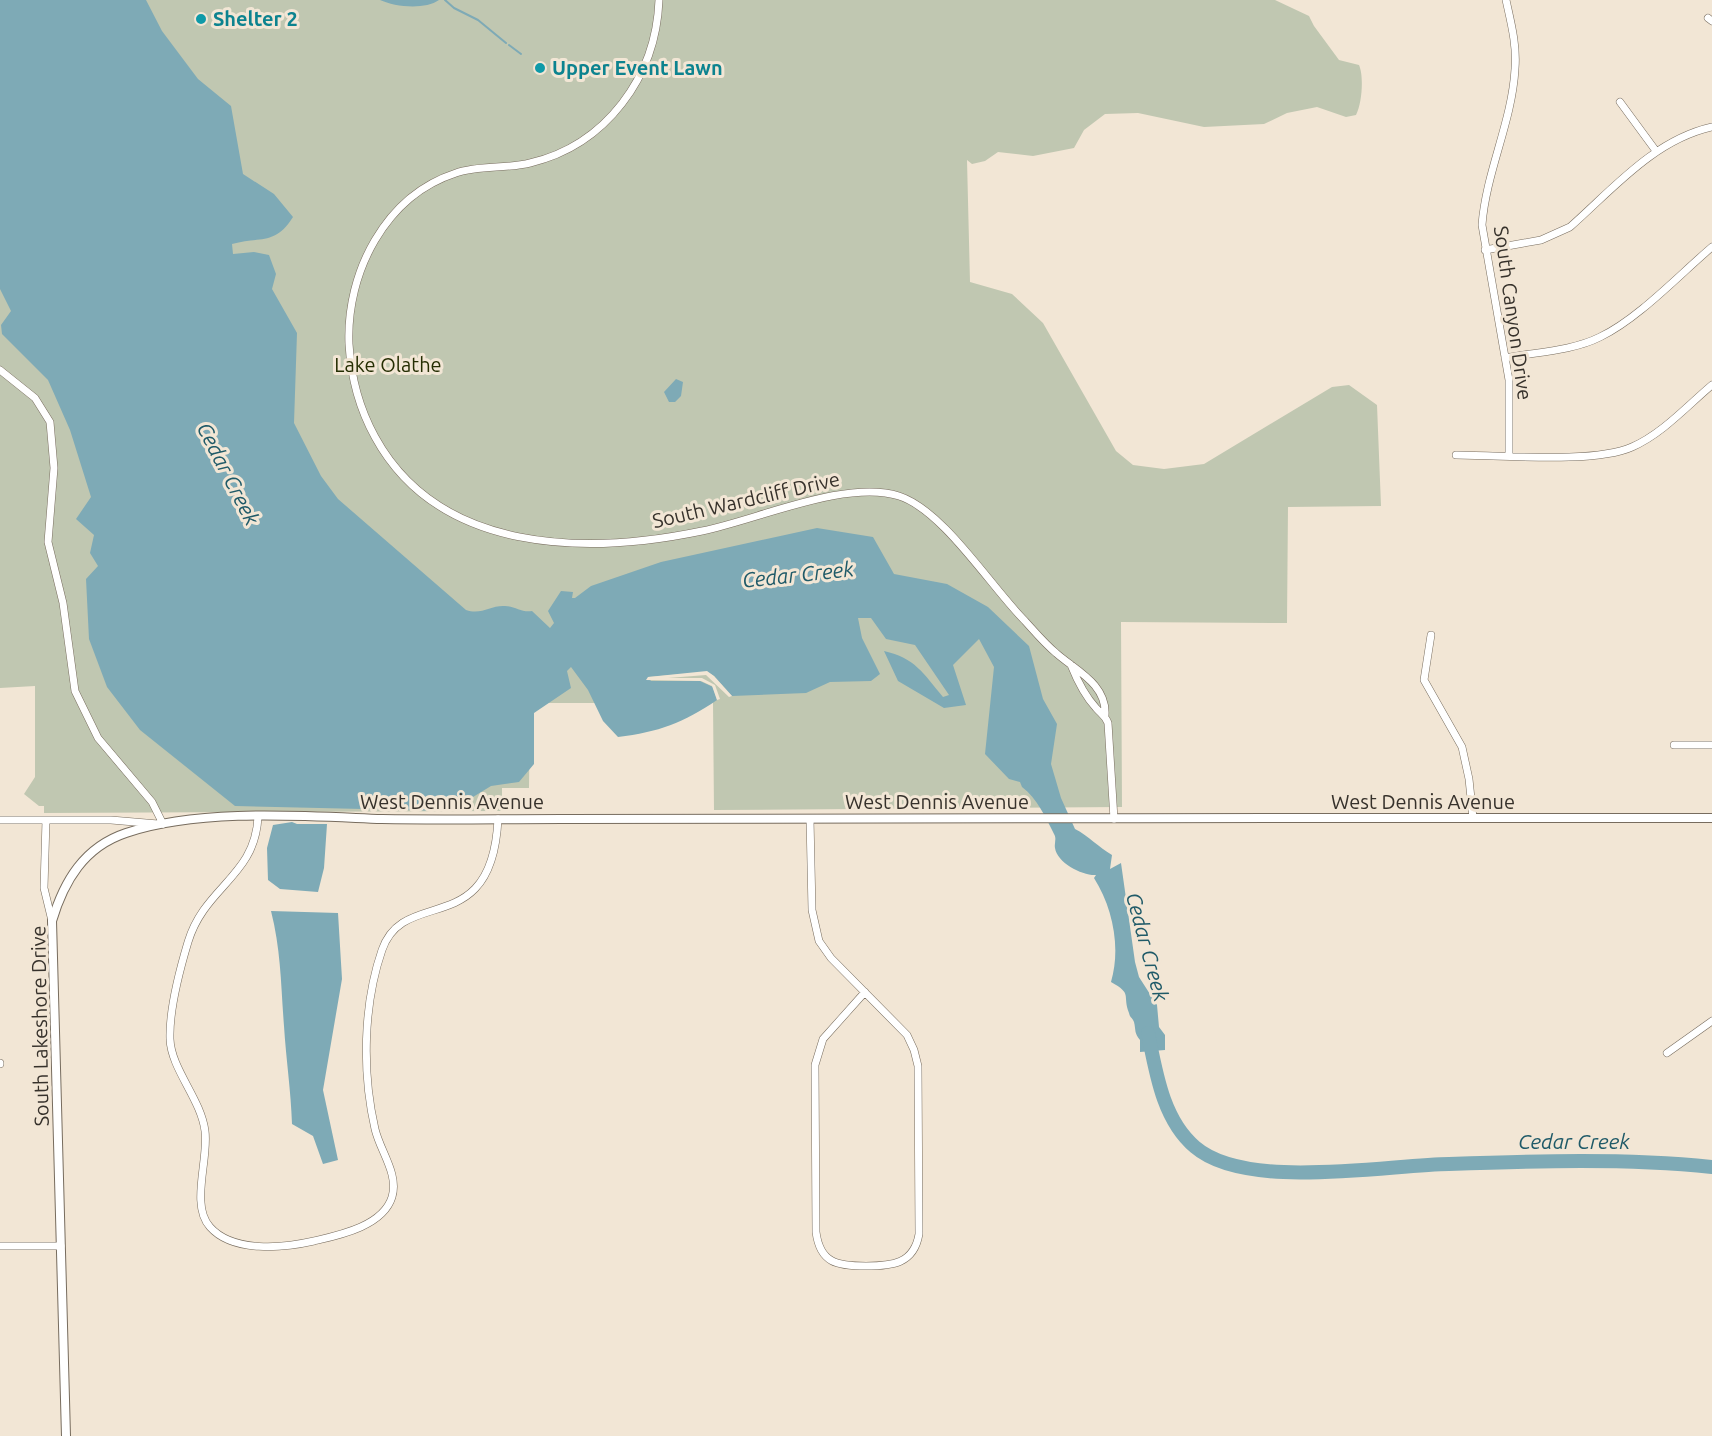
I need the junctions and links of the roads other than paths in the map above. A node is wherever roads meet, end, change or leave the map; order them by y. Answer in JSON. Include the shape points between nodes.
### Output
{"nodes":[{"id":1,"x":659,"y":0,"type":"edge"},
{"id":2,"x":1506,"y":0,"type":"edge"},
{"id":3,"x":1620,"y":102,"type":"dead end"},
{"id":4,"x":1712,"y":127,"type":"edge"},
{"id":5,"x":1656,"y":151,"type":"junction"},
{"id":6,"x":1712,"y":247,"type":"edge"},
{"id":7,"x":1485,"y":250,"type":"junction"},
{"id":8,"x":1505,"y":358,"type":"junction"},
{"id":9,"x":0,"y":370,"type":"edge"},
{"id":10,"x":1712,"y":385,"type":"edge"},
{"id":11,"x":1456,"y":455,"type":"dead end"},
{"id":12,"x":1509,"y":455,"type":"junction"},
{"id":13,"x":1431,"y":635,"type":"dead end"},
{"id":14,"x":1674,"y":745,"type":"dead end"},
{"id":15,"x":1712,"y":745,"type":"edge"},
{"id":16,"x":258,"y":817,"type":"junction"},
{"id":17,"x":1473,"y":818,"type":"junction"},
{"id":18,"x":1712,"y":818,"type":"edge"},
{"id":19,"x":498,"y":819,"type":"junction"},
{"id":20,"x":810,"y":819,"type":"junction"},
{"id":21,"x":1114,"y":819,"type":"junction"},
{"id":22,"x":0,"y":820,"type":"edge"},
{"id":23,"x":46,"y":820,"type":"junction"},
{"id":24,"x":163,"y":824,"type":"junction"},
{"id":25,"x":52,"y":921,"type":"junction"},
{"id":26,"x":865,"y":992,"type":"junction"},
{"id":27,"x":1712,"y":1021,"type":"edge"},
{"id":28,"x":1667,"y":1053,"type":"dead end"},
{"id":29,"x":0,"y":1246,"type":"edge"},
{"id":30,"x":61,"y":1246,"type":"junction"},
{"id":31,"x":66,"y":1436,"type":"edge"}],
"edges":[{"from":1,"to":21,"type":"street","name":"South Wardcliff Drive","via":[[656,35],[642,76],[604,123],[552,156],[516,166],[462,170],[429,184],[399,208],[372,244],[355,290],[349,337],[359,401],[382,450],[412,486],[444,511],[484,529],[537,541],[602,543],[661,538],[730,525],[843,494],[878,492],[916,504],[942,527],[1055,653],[1071,664],[1096,709],[1105,714],[1110,735]]},
{"from":2,"to":7,"type":"street","name":"South Canyon Drive","via":[[1515,44],[1515,72],[1484,202]]},
{"from":3,"to":5,"type":"street"},
{"from":4,"to":5,"type":"street","via":[[1673,140]]},
{"from":5,"to":7,"type":"street","via":[[1570,227],[1541,240]]},
{"from":6,"to":8,"type":"street","via":[[1620,326],[1599,338]]},
{"from":7,"to":8,"type":"street","name":"South Canyon Drive"},
{"from":8,"to":12,"type":"street","name":"South Canyon Drive","via":[[1510,404]]},
{"from":9,"to":24,"type":"street","via":[[35,398],[50,422],[54,468],[48,542],[63,603],[75,691],[98,738],[152,802]]},
{"from":10,"to":12,"type":"street","via":[[1661,429],[1630,448],[1586,456]]},
{"from":11,"to":12,"type":"street"},
{"from":13,"to":17,"type":"street","via":[[1424,680],[1461,747]]},
{"from":14,"to":15,"type":"street"},
{"from":16,"to":19,"type":"street","name":"West Dennis Avenue"},
{"from":16,"to":19,"type":"street","via":[[249,857],[212,897],[192,931],[170,1039],[174,1058],[204,1123],[207,1152],[201,1206],[205,1221],[229,1240],[275,1246],[351,1231],[381,1214],[389,1203],[393,1195],[392,1177],[375,1130],[367,1069],[372,998],[381,951],[390,934],[408,919],[453,906],[474,891],[491,863]]},
{"from":16,"to":24,"type":"street","name":"West Dennis Avenue"},
{"from":17,"to":18,"type":"street","name":"West Dennis Avenue"},
{"from":17,"to":21,"type":"street","name":"West Dennis Avenue"},
{"from":19,"to":20,"type":"street","name":"West Dennis Avenue"},
{"from":20,"to":21,"type":"street","name":"West Dennis Avenue"},
{"from":20,"to":26,"type":"street","via":[[815,931],[831,958]]},
{"from":22,"to":23,"type":"street"},
{"from":23,"to":24,"type":"street"},
{"from":23,"to":25,"type":"street","via":[[44,888]]},
{"from":24,"to":25,"type":"street","name":"South Lakeshore Drive","via":[[124,833],[87,855],[66,882]]},
{"from":25,"to":30,"type":"street","name":"South Lakeshore Drive"},
{"from":26,"to":26,"type":"street","via":[[823,1039],[814,1065],[818,1244],[835,1263],[890,1266],[906,1260],[918,1242],[918,1066],[907,1035]]},
{"from":27,"to":28,"type":"street"},
{"from":29,"to":30,"type":"street"},
{"from":30,"to":31,"type":"street","name":"South Lakeshore Drive"}]}
